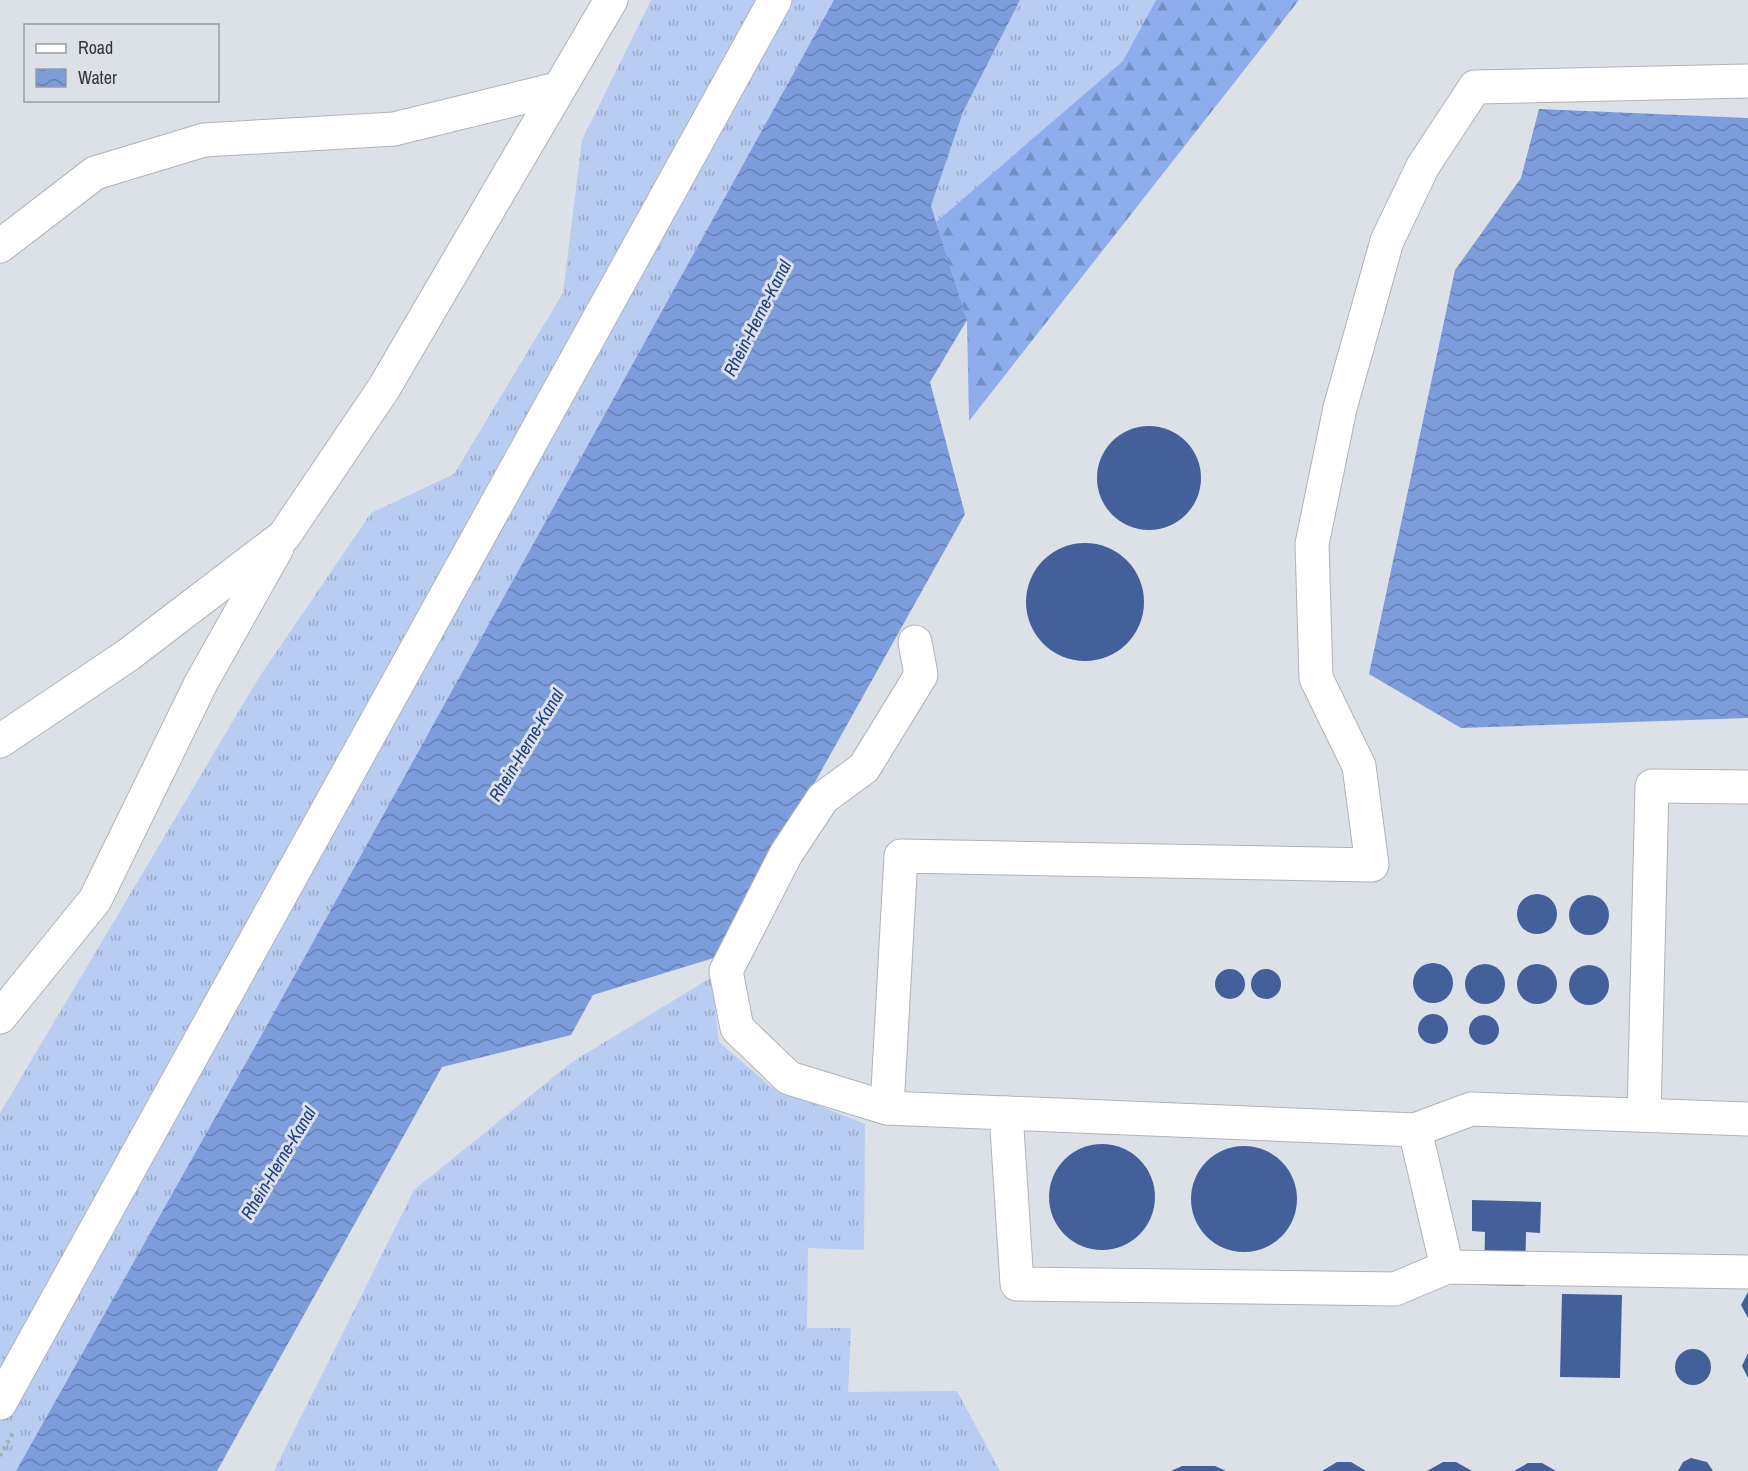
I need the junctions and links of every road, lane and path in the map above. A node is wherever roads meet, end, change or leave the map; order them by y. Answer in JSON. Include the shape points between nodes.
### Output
{"nodes":[{"id":1,"x":611,"y":0,"type":"edge"},
{"id":2,"x":775,"y":0,"type":"edge"},
{"id":3,"x":1748,"y":81,"type":"edge"},
{"id":4,"x":557,"y":89,"type":"junction"},
{"id":5,"x":0,"y":246,"type":"edge"},
{"id":6,"x":284,"y":536,"type":"junction"},
{"id":7,"x":915,"y":642,"type":"dead end"},
{"id":8,"x":0,"y":741,"type":"edge"},
{"id":9,"x":1748,"y":787,"type":"edge"},
{"id":10,"x":0,"y":1017,"type":"edge"},
{"id":11,"x":887,"y":1108,"type":"junction"},
{"id":12,"x":1006,"y":1113,"type":"junction"},
{"id":13,"x":1644,"y":1115,"type":"junction"},
{"id":14,"x":1748,"y":1119,"type":"edge"},
{"id":15,"x":1415,"y":1130,"type":"junction"},
{"id":16,"x":1447,"y":1267,"type":"junction"},
{"id":17,"x":1748,"y":1272,"type":"edge"},
{"id":18,"x":0,"y":1403,"type":"edge"}],
"edges":[{"from":1,"to":4,"type":"lane"},
{"from":2,"to":18,"type":"lane"},
{"from":3,"to":11,"type":"lane","via":[[1475,87],[1423,166],[1387,241],[1340,408],[1312,544],[1316,678],[1359,766],[1372,865],[901,856]]},
{"from":4,"to":5,"type":"lane","via":[[394,129],[204,140],[95,173]]},
{"from":4,"to":6,"type":"lane","via":[[384,388]]},
{"from":6,"to":8,"type":"lane","via":[[128,654]]},
{"from":6,"to":10,"type":"lane","via":[[201,682],[95,900]]},
{"from":7,"to":11,"type":"lane","via":[[921,675],[864,768],[823,798],[786,854],[726,971],[737,1028],[789,1078]]},
{"from":9,"to":13,"type":"lane","via":[[1652,786]]},
{"from":11,"to":12,"type":"lane"},
{"from":12,"to":15,"type":"lane"},
{"from":12,"to":16,"type":"lane","via":[[1017,1284],[1395,1289]]},
{"from":13,"to":14,"type":"lane"},
{"from":13,"to":15,"type":"lane","via":[[1471,1109]]},
{"from":15,"to":16,"type":"lane"},
{"from":16,"to":17,"type":"lane"}]}
